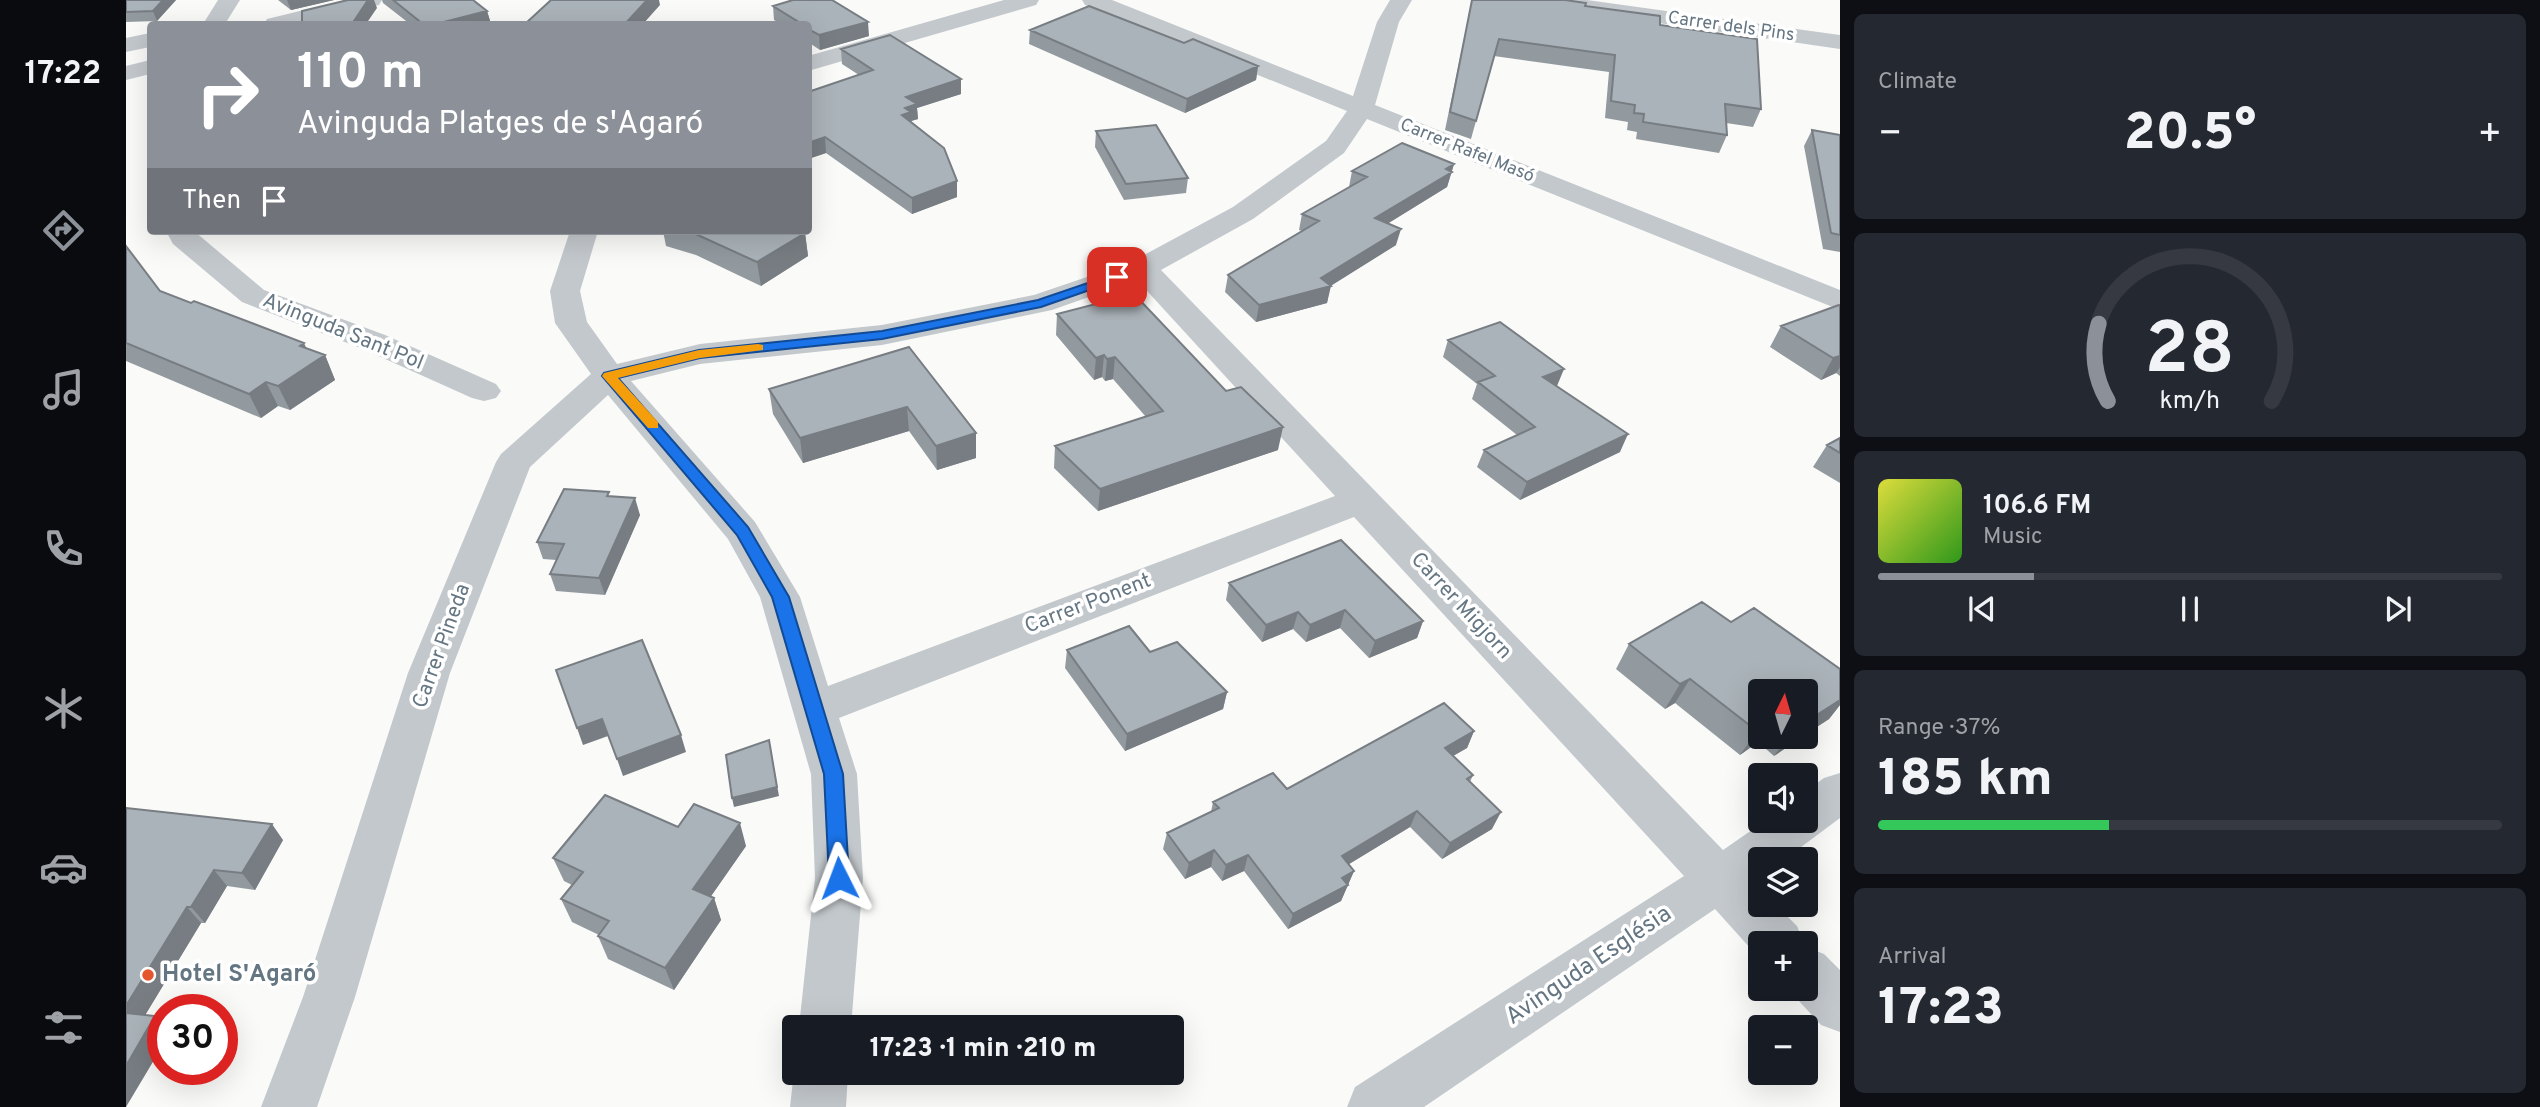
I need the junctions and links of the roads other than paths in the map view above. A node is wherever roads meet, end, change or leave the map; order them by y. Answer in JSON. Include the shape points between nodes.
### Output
{"nodes":[{"id":1,"x":229,"y":0,"type":"edge"},
{"id":2,"x":371,"y":0,"type":"edge"},
{"id":3,"x":1028,"y":0,"type":"edge"},
{"id":4,"x":1093,"y":0,"type":"edge"},
{"id":5,"x":1401,"y":0,"type":"edge"},
{"id":6,"x":1540,"y":0,"type":"edge"},
{"id":7,"x":216,"y":21,"type":"edge"},
{"id":8,"x":287,"y":21,"type":"edge"},
{"id":9,"x":147,"y":41,"type":"edge"},
{"id":10,"x":1840,"y":42,"type":"edge"},
{"id":11,"x":126,"y":45,"type":"edge"},
{"id":12,"x":812,"y":63,"type":"edge"},
{"id":13,"x":147,"y":68,"type":"edge"},
{"id":14,"x":126,"y":73,"type":"edge"},
{"id":15,"x":1362,"y":108,"type":"junction"},
{"id":16,"x":182,"y":235,"type":"edge"},
{"id":17,"x":583,"y":235,"type":"edge"},
{"id":18,"x":1142,"y":268,"type":"junction"},
{"id":19,"x":1840,"y":301,"type":"edge"},
{"id":20,"x":609,"y":376,"type":"junction"},
{"id":21,"x":484,"y":391,"type":"dead end"},
{"id":22,"x":1362,"y":500,"type":"junction"},
{"id":23,"x":814,"y":709,"type":"junction"},
{"id":24,"x":1840,"y":792,"type":"edge"},
{"id":25,"x":1818,"y":808,"type":"edge"},
{"id":26,"x":1784,"y":833,"type":"edge"},
{"id":27,"x":1719,"y":880,"type":"junction"},
{"id":28,"x":1768,"y":931,"type":"edge"},
{"id":29,"x":1818,"y":984,"type":"edge"},
{"id":30,"x":1840,"y":1007,"type":"edge"},
{"id":31,"x":826,"y":1015,"type":"edge"},
{"id":32,"x":820,"y":1085,"type":"edge"},
{"id":33,"x":289,"y":1107,"type":"edge"},
{"id":34,"x":818,"y":1107,"type":"edge"},
{"id":35,"x":1374,"y":1107,"type":"edge"}],
"edges":[{"from":1,"to":7,"type":"street"},
{"from":2,"to":8,"type":"street"},
{"from":3,"to":12,"type":"street"},
{"from":4,"to":15,"type":"street","name":"Carrer Rafel Masó"},
{"from":5,"to":15,"type":"street","via":[[1388,22]]},
{"from":6,"to":10,"type":"street","name":"Carrer dels Pins"},
{"from":9,"to":11,"type":"street"},
{"from":13,"to":14,"type":"street"},
{"from":15,"to":18,"type":"street","via":[[1335,147],[1243,213]]},
{"from":15,"to":19,"type":"street","name":"Carrer Rafel Masó"},
{"from":16,"to":21,"type":"street","name":"Avinguda Sant Pol","via":[[253,296]]},
{"from":17,"to":20,"type":"street","via":[[565,291],[571,323]]},
{"from":18,"to":20,"type":"street","via":[[1041,303],[882,335],[699,354]]},
{"from":18,"to":22,"type":"street","name":"Carrer Migjorn"},
{"from":20,"to":23,"type":"street","via":[[742,531],[780,597]]},
{"from":20,"to":33,"type":"street","name":"Carrer Pineda","via":[[514,462],[429,673],[329,997]]},
{"from":22,"to":23,"type":"street","name":"Carrer Ponent"},
{"from":22,"to":27,"type":"street","name":"Carrer Migjorn"},
{"from":23,"to":31,"type":"street","via":[[834,774],[839,878]]},
{"from":24,"to":25,"type":"street"},
{"from":26,"to":27,"type":"street","name":"Avinguda Església"},
{"from":27,"to":28,"type":"street","name":"Carrer Migjorn"},
{"from":27,"to":35,"type":"street","name":"Avinguda Església"},
{"from":29,"to":30,"type":"street"},
{"from":32,"to":34,"type":"street"}]}
